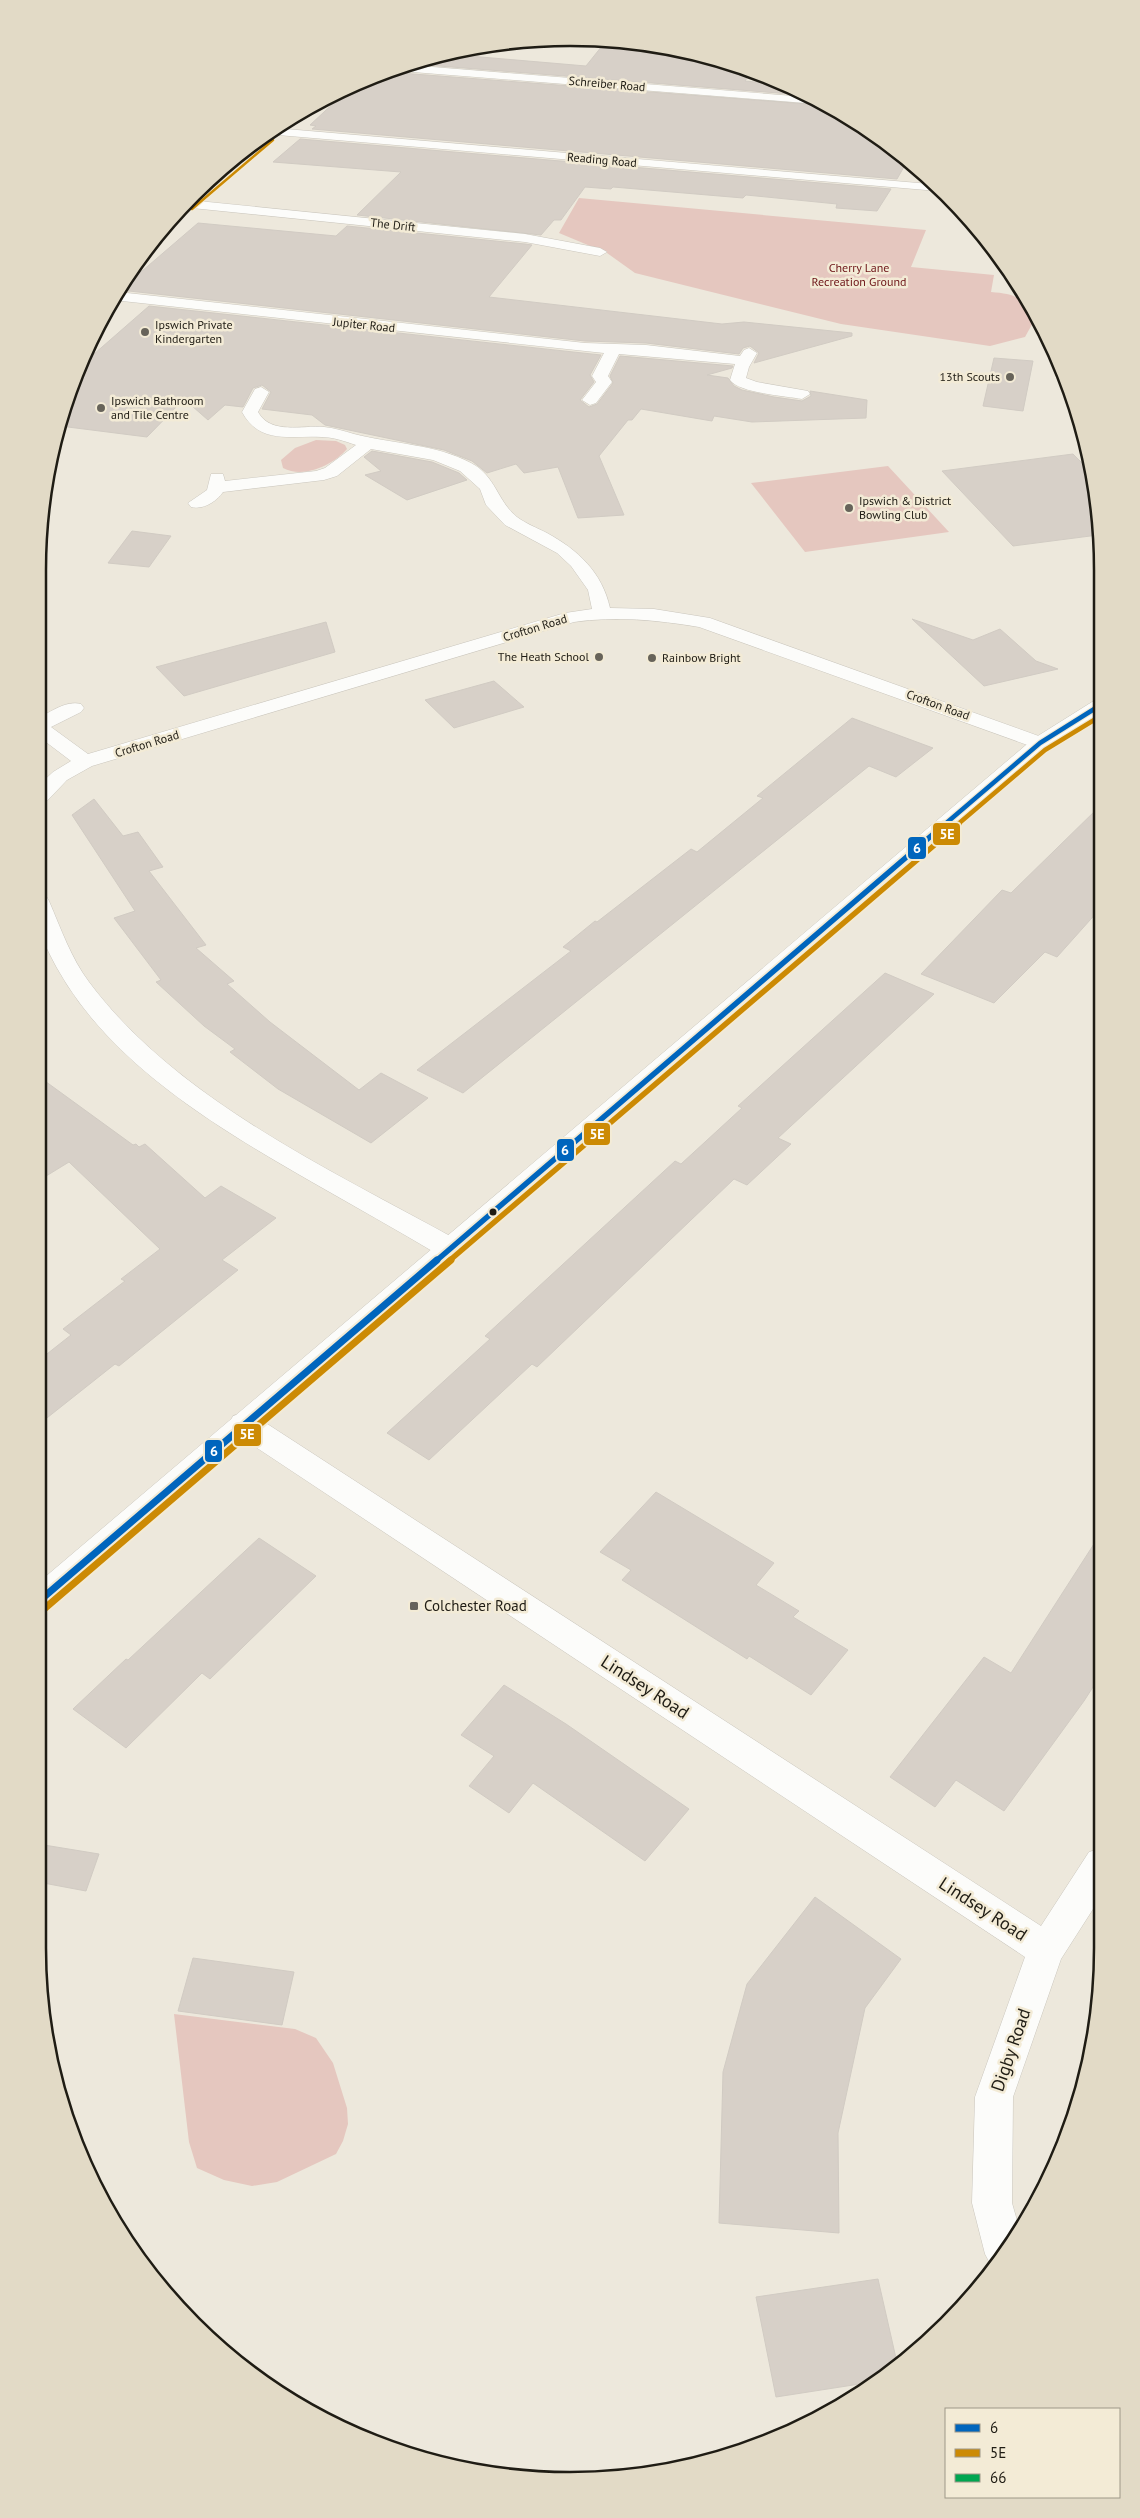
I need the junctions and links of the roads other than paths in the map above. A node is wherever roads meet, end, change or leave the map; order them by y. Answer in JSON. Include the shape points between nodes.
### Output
{"nodes":[{"id":1,"x":417,"y":69,"type":"edge"},
{"id":2,"x":802,"y":100,"type":"edge"},
{"id":3,"x":283,"y":132,"type":"edge"},
{"id":4,"x":927,"y":187,"type":"edge"},
{"id":5,"x":196,"y":204,"type":"edge"},
{"id":6,"x":600,"y":252,"type":"dead end"},
{"id":7,"x":123,"y":297,"type":"edge"},
{"id":8,"x":613,"y":349,"type":"junction"},
{"id":9,"x":261,"y":392,"type":"dead end"},
{"id":10,"x":802,"y":394,"type":"dead end"},
{"id":11,"x":590,"y":400,"type":"dead end"},
{"id":12,"x":368,"y":443,"type":"junction"},
{"id":13,"x":198,"y":503,"type":"dead end"},
{"id":14,"x":602,"y":612,"type":"junction"},
{"id":15,"x":74,"y":708,"type":"dead end"},
{"id":16,"x":1094,"y":709,"type":"edge"},
{"id":17,"x":46,"y":722,"type":"edge"},
{"id":18,"x":46,"y":732,"type":"edge"},
{"id":19,"x":1040,"y":743,"type":"junction"},
{"id":20,"x":85,"y":762,"type":"junction"},
{"id":21,"x":46,"y":789,"type":"edge"},
{"id":22,"x":46,"y":921,"type":"edge"},
{"id":23,"x":449,"y":1248,"type":"junction"},
{"id":24,"x":244,"y":1424,"type":"junction"},
{"id":25,"x":46,"y":1595,"type":"edge"},
{"id":26,"x":1094,"y":1876,"type":"edge"},
{"id":27,"x":1046,"y":1950,"type":"junction"},
{"id":28,"x":1002,"y":2243,"type":"edge"}],
"edges":[{"from":1,"to":2,"type":"street","name":"Schreiber Road"},
{"from":3,"to":4,"type":"street","name":"Reading Road"},
{"from":5,"to":6,"type":"street","name":"The Drift","via":[[524,238]]},
{"from":7,"to":8,"type":"street","name":"Jupiter Road","via":[[433,333]]},
{"from":8,"to":10,"type":"street","name":"Jupiter Road","via":[[747,357],[738,380],[744,384]]},
{"from":8,"to":11,"type":"street","via":[[600,376],[604,382]]},
{"from":9,"to":12,"type":"street","via":[[250,412],[258,424],[282,432],[324,432]]},
{"from":12,"to":13,"type":"street","via":[[338,467],[318,476],[218,483],[215,494]]},
{"from":12,"to":14,"type":"street","via":[[437,456],[466,467],[488,487],[495,505],[511,521],[563,549],[578,562],[597,590]]},
{"from":14,"to":19,"type":"street","name":"Crofton Road","via":[[668,616],[703,622]]},
{"from":14,"to":20,"type":"street","name":"Crofton Road","via":[[572,617]]},
{"from":15,"to":17,"type":"street"},
{"from":16,"to":19,"type":"street"},
{"from":18,"to":20,"type":"street"},
{"from":19,"to":23,"type":"street"},
{"from":20,"to":21,"type":"street","name":"Crofton Road","via":[[60,776]]},
{"from":22,"to":23,"type":"street","via":[[78,984],[108,1021],[161,1072],[239,1130]]},
{"from":23,"to":24,"type":"street"},
{"from":24,"to":25,"type":"street"},
{"from":24,"to":27,"type":"street","name":"Lindsey Road"},
{"from":26,"to":27,"type":"street","name":"Digby Road"},
{"from":27,"to":28,"type":"street","name":"Digby Road","via":[[994,2097],[992,2203]]}]}
